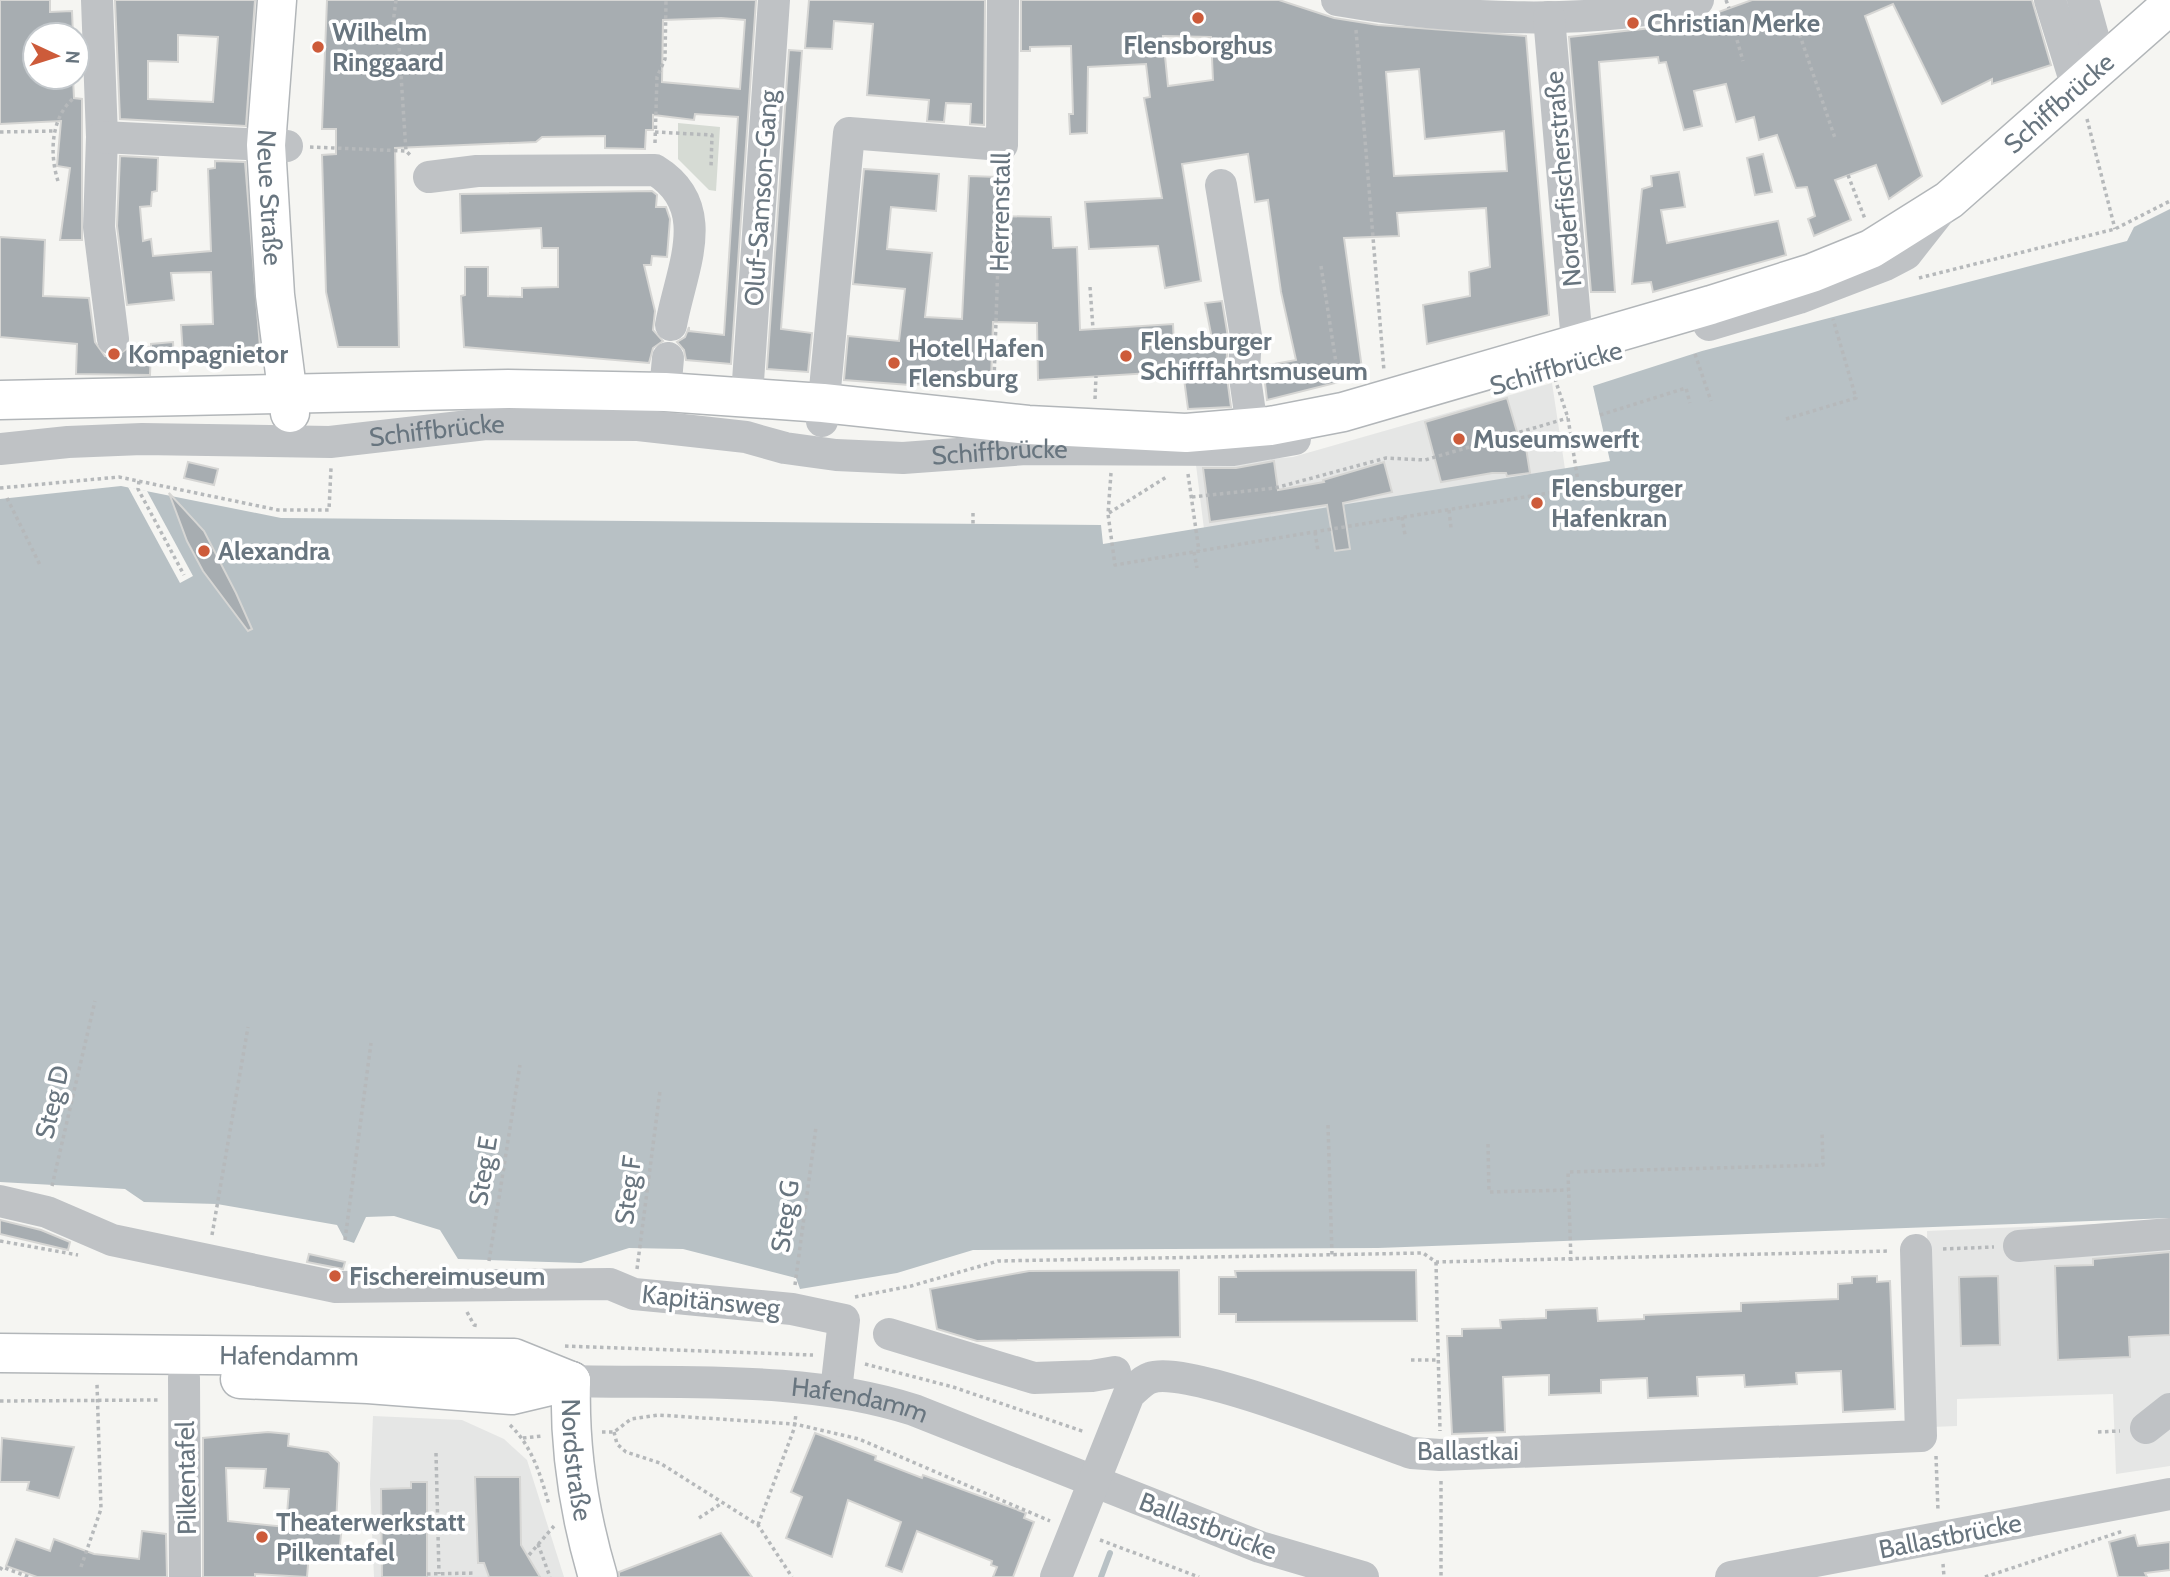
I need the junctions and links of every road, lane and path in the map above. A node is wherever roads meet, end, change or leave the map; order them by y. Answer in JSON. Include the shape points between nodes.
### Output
{"nodes":[{"id":1,"x":97,"y":0,"type":"edge"},
{"id":2,"x":277,"y":0,"type":"edge"},
{"id":3,"x":291,"y":0,"type":"edge"},
{"id":4,"x":396,"y":0,"type":"edge"},
{"id":5,"x":666,"y":0,"type":"edge"},
{"id":6,"x":774,"y":0,"type":"edge"},
{"id":7,"x":1003,"y":0,"type":"edge"},
{"id":8,"x":1698,"y":0,"type":"edge"},
{"id":9,"x":1726,"y":0,"type":"edge"},
{"id":10,"x":2050,"y":0,"type":"edge"},
{"id":11,"x":2083,"y":0,"type":"edge"},
{"id":12,"x":1347,"y":2,"type":"edge"},
{"id":13,"x":2170,"y":5,"type":"edge"},
{"id":14,"x":1729,"y":8,"type":"dead end"},
{"id":15,"x":1549,"y":17,"type":"junction"},
{"id":16,"x":1795,"y":21,"type":"dead end"},
{"id":17,"x":1737,"y":40,"type":"dead end"},
{"id":18,"x":2096,"y":47,"type":"dead end"},
{"id":19,"x":1743,"y":61,"type":"dead end"},
{"id":20,"x":100,"y":86,"type":"junction"},
{"id":21,"x":2081,"y":101,"type":"junction"},
{"id":22,"x":54,"y":131,"type":"junction"},
{"id":23,"x":0,"y":132,"type":"edge"},
{"id":24,"x":655,"y":132,"type":"junction"},
{"id":25,"x":102,"y":137,"type":"junction"},
{"id":26,"x":1835,"y":138,"type":"dead end"},
{"id":27,"x":1002,"y":145,"type":"junction"},
{"id":28,"x":277,"y":146,"type":"junction"},
{"id":29,"x":710,"y":167,"type":"dead end"},
{"id":30,"x":654,"y":170,"type":"junction"},
{"id":31,"x":1848,"y":175,"type":"dead end"},
{"id":32,"x":429,"y":177,"type":"dead end"},
{"id":33,"x":58,"y":181,"type":"dead end"},
{"id":34,"x":1221,"y":185,"type":"dead end"},
{"id":35,"x":1949,"y":200,"type":"junction"},
{"id":36,"x":2170,"y":201,"type":"edge"},
{"id":37,"x":1868,"y":228,"type":"dead end"},
{"id":38,"x":2115,"y":229,"type":"junction"},
{"id":39,"x":1321,"y":266,"type":"dead end"},
{"id":40,"x":1917,"y":278,"type":"dead end"},
{"id":41,"x":1090,"y":288,"type":"dead end"},
{"id":42,"x":1833,"y":319,"type":"dead end"},
{"id":43,"x":671,"y":325,"type":"dead end"},
{"id":44,"x":1093,"y":329,"type":"dead end"},
{"id":45,"x":113,"y":340,"type":"dead end"},
{"id":46,"x":1577,"y":342,"type":"junction"},
{"id":47,"x":1695,"y":354,"type":"dead end"},
{"id":48,"x":1555,"y":379,"type":"dead end"},
{"id":49,"x":1341,"y":391,"type":"dead end"},
{"id":50,"x":747,"y":396,"type":"junction"},
{"id":51,"x":1016,"y":396,"type":"dead end"},
{"id":52,"x":1387,"y":399,"type":"junction"},
{"id":53,"x":0,"y":400,"type":"edge"},
{"id":54,"x":1711,"y":401,"type":"dead end"},
{"id":55,"x":289,"y":403,"type":"junction"},
{"id":56,"x":1690,"y":403,"type":"dead end"},
{"id":57,"x":823,"y":412,"type":"junction"},
{"id":58,"x":1600,"y":415,"type":"dead end"},
{"id":59,"x":1568,"y":418,"type":"junction"},
{"id":60,"x":0,"y":419,"type":"edge"},
{"id":61,"x":1786,"y":419,"type":"dead end"},
{"id":62,"x":1252,"y":427,"type":"junction"},
{"id":63,"x":0,"y":449,"type":"edge"},
{"id":64,"x":1112,"y":464,"type":"dead end"},
{"id":65,"x":1187,"y":464,"type":"dead end"},
{"id":66,"x":1176,"y":471,"type":"dead end"},
{"id":67,"x":139,"y":481,"type":"junction"},
{"id":68,"x":0,"y":488,"type":"edge"},
{"id":69,"x":1192,"y":497,"type":"junction"},
{"id":70,"x":7,"y":498,"type":"dead end"},
{"id":71,"x":329,"y":510,"type":"dead end"},
{"id":72,"x":1449,"y":510,"type":"junction"},
{"id":73,"x":973,"y":513,"type":"dead end"},
{"id":74,"x":1108,"y":513,"type":"junction"},
{"id":75,"x":1402,"y":517,"type":"junction"},
{"id":76,"x":973,"y":525,"type":"dead end"},
{"id":77,"x":1451,"y":528,"type":"dead end"},
{"id":78,"x":1315,"y":532,"type":"junction"},
{"id":79,"x":1405,"y":535,"type":"dead end"},
{"id":80,"x":1318,"y":551,"type":"dead end"},
{"id":81,"x":1197,"y":552,"type":"junction"},
{"id":82,"x":41,"y":567,"type":"dead end"},
{"id":83,"x":1196,"y":568,"type":"dead end"},
{"id":84,"x":184,"y":575,"type":"dead end"},
{"id":85,"x":95,"y":1001,"type":"dead end"},
{"id":86,"x":248,"y":1027,"type":"dead end"},
{"id":87,"x":371,"y":1043,"type":"dead end"},
{"id":88,"x":520,"y":1065,"type":"dead end"},
{"id":89,"x":660,"y":1091,"type":"dead end"},
{"id":90,"x":1328,"y":1125,"type":"dead end"},
{"id":91,"x":816,"y":1127,"type":"dead end"},
{"id":92,"x":1822,"y":1131,"type":"dead end"},
{"id":93,"x":1488,"y":1144,"type":"dead end"},
{"id":94,"x":1568,"y":1190,"type":"junction"},
{"id":95,"x":0,"y":1201,"type":"edge"},
{"id":96,"x":47,"y":1212,"type":"junction"},
{"id":97,"x":2170,"y":1234,"type":"edge"},
{"id":98,"x":345,"y":1241,"type":"dead end"},
{"id":99,"x":2019,"y":1246,"type":"joint"},
{"id":100,"x":1916,"y":1250,"type":"junction"},
{"id":101,"x":1332,"y":1255,"type":"junction"},
{"id":102,"x":1571,"y":1261,"type":"junction"},
{"id":103,"x":208,"y":1262,"type":"junction"},
{"id":104,"x":1436,"y":1262,"type":"junction"},
{"id":105,"x":472,"y":1288,"type":"junction"},
{"id":106,"x":634,"y":1294,"type":"junction"},
{"id":107,"x":845,"y":1299,"type":"dead end"},
{"id":108,"x":792,"y":1309,"type":"junction"},
{"id":109,"x":889,"y":1334,"type":"dead end"},
{"id":110,"x":552,"y":1346,"type":"dead end"},
{"id":111,"x":1007,"y":1346,"type":"dead end"},
{"id":112,"x":0,"y":1353,"type":"edge"},
{"id":113,"x":840,"y":1359,"type":"junction"},
{"id":114,"x":1411,"y":1360,"type":"dead end"},
{"id":115,"x":1438,"y":1360,"type":"junction"},
{"id":116,"x":0,"y":1379,"type":"edge"},
{"id":117,"x":571,"y":1381,"type":"junction"},
{"id":118,"x":1122,"y":1383,"type":"junction"},
{"id":119,"x":800,"y":1387,"type":"junction"},
{"id":120,"x":184,"y":1389,"type":"junction"},
{"id":121,"x":97,"y":1390,"type":"junction"},
{"id":122,"x":836,"y":1391,"type":"junction"},
{"id":123,"x":0,"y":1401,"type":"edge"},
{"id":124,"x":795,"y":1424,"type":"junction"},
{"id":125,"x":511,"y":1425,"type":"dead end"},
{"id":126,"x":1110,"y":1441,"type":"junction"},
{"id":127,"x":1928,"y":1443,"type":"junction"},
{"id":128,"x":436,"y":1453,"type":"dead end"},
{"id":129,"x":1440,"y":1455,"type":"junction"},
{"id":130,"x":1094,"y":1483,"type":"junction"},
{"id":131,"x":2170,"y":1494,"type":"edge"},
{"id":132,"x":722,"y":1503,"type":"junction"},
{"id":133,"x":699,"y":1518,"type":"dead end"},
{"id":134,"x":758,"y":1525,"type":"junction"},
{"id":135,"x":2130,"y":1529,"type":"dead end"},
{"id":136,"x":1074,"y":1531,"type":"junction"},
{"id":137,"x":566,"y":1533,"type":"junction"},
{"id":138,"x":1939,"y":1538,"type":"junction"},
{"id":139,"x":538,"y":1544,"type":"junction"},
{"id":140,"x":529,"y":1555,"type":"dead end"},
{"id":141,"x":81,"y":1567,"type":"dead end"},
{"id":142,"x":0,"y":1570,"type":"edge"},
{"id":143,"x":476,"y":1573,"type":"dead end"},
{"id":144,"x":427,"y":1574,"type":"dead end"},
{"id":145,"x":439,"y":1574,"type":"junction"},
{"id":146,"x":29,"y":1577,"type":"edge"},
{"id":147,"x":185,"y":1577,"type":"edge"},
{"id":148,"x":550,"y":1577,"type":"edge"},
{"id":149,"x":598,"y":1577,"type":"edge"},
{"id":150,"x":792,"y":1577,"type":"edge"},
{"id":151,"x":1056,"y":1577,"type":"edge"},
{"id":152,"x":1199,"y":1577,"type":"edge"},
{"id":153,"x":1363,"y":1577,"type":"edge"},
{"id":154,"x":1441,"y":1577,"type":"edge"},
{"id":155,"x":1731,"y":1577,"type":"edge"},
{"id":156,"x":1985,"y":1577,"type":"edge"}],
"edges":[{"from":1,"to":20,"type":"street"},
{"from":2,"to":28,"type":"main road","name":"Neue Straße"},
{"from":3,"to":28,"type":"main road","name":"Neue Straße"},
{"from":4,"to":28,"type":"path","via":[[393,23],[399,45],[406,151]]},
{"from":5,"to":24,"type":"path","via":[[665,59],[657,77]]},
{"from":6,"to":50,"type":"street","name":"Oluf-Samson-Gang"},
{"from":7,"to":27,"type":"street","name":"Herrenstall"},
{"from":8,"to":15,"type":"street"},
{"from":9,"to":14,"type":"path"},
{"from":10,"to":21,"type":"street"},
{"from":11,"to":18,"type":"street"},
{"from":12,"to":15,"type":"street","via":[[1397,10]]},
{"from":12,"to":52,"type":"path","via":[[1356,56]]},
{"from":13,"to":21,"type":"main road","name":"Schiffbrücke"},
{"from":15,"to":46,"type":"street","name":"Norderfischerstraße"},
{"from":16,"to":26,"type":"path"},
{"from":17,"to":19,"type":"path"},
{"from":20,"to":22,"type":"path","via":[[72,98]]},
{"from":20,"to":25,"type":"street"},
{"from":21,"to":35,"type":"main road","name":"Schiffbrücke"},
{"from":21,"to":38,"type":"path"},
{"from":22,"to":23,"type":"path"},
{"from":22,"to":33,"type":"path","via":[[53,165]]},
{"from":24,"to":29,"type":"path","via":[[712,135]]},
{"from":24,"to":30,"type":"path"},
{"from":25,"to":28,"type":"street"},
{"from":25,"to":45,"type":"street","via":[[99,227]]},
{"from":27,"to":51,"type":"path","name":"Herrenstall","via":[[995,381]]},
{"from":27,"to":57,"type":"street","via":[[849,132]]},
{"from":28,"to":55,"type":"main road","name":"Neue Straße","via":[[294,296]]},
{"from":30,"to":32,"type":"street","via":[[477,171]]},
{"from":30,"to":43,"type":"street","via":[[672,180],[690,219],[688,250]]},
{"from":31,"to":37,"type":"path"},
{"from":34,"to":62,"type":"street","via":[[1246,336],[1244,371]]},
{"from":35,"to":46,"type":"main road","name":"Schiffbrücke","via":[[1871,249],[1812,273]]},
{"from":35,"to":63,"type":"street","name":"Schiffbrücke","via":[[1906,254],[1854,279],[1336,431],[1233,450],[1026,449],[903,458],[836,455],[746,437],[638,425],[499,424],[330,442],[142,439]]},
{"from":36,"to":38,"type":"path"},
{"from":38,"to":40,"type":"path"},
{"from":39,"to":49,"type":"path"},
{"from":41,"to":44,"type":"path"},
{"from":42,"to":61,"type":"path","via":[[1856,398]]},
{"from":46,"to":52,"type":"main road","name":"Schiffbrücke"},
{"from":47,"to":54,"type":"path"},
{"from":48,"to":59,"type":"path"},
{"from":50,"to":55,"type":"main road","name":"Schiffbrücke","via":[[666,375]]},
{"from":50,"to":57,"type":"main road","name":"Schiffbrücke"},
{"from":52,"to":62,"type":"main road","name":"Schiffbrücke","via":[[1343,412]]},
{"from":53,"to":55,"type":"main road","name":"Schiffbrücke"},
{"from":55,"to":57,"type":"main road","name":"Schiffbrücke"},
{"from":55,"to":60,"type":"main road","name":"Schiffbrücke","via":[[110,419]]},
{"from":56,"to":58,"type":"path","via":[[1686,388]]},
{"from":57,"to":62,"type":"main road","name":"Schiffbrücke","via":[[943,414],[984,423],[1186,433]]},
{"from":59,"to":69,"type":"path","via":[[1425,460],[1386,458],[1275,488]]},
{"from":59,"to":72,"type":"path","via":[[1579,488]]},
{"from":64,"to":74,"type":"path"},
{"from":65,"to":69,"type":"path"},
{"from":66,"to":74,"type":"path"},
{"from":67,"to":68,"type":"path","via":[[119,477]]},
{"from":67,"to":71,"type":"path","via":[[278,510]]},
{"from":67,"to":84,"type":"path","via":[[138,489]]},
{"from":69,"to":81,"type":"path"},
{"from":70,"to":82,"type":"path"},
{"from":72,"to":75,"type":"path"},
{"from":72,"to":77,"type":"path"},
{"from":73,"to":76,"type":"path"},
{"from":74,"to":81,"type":"path","via":[[1115,565]]},
{"from":75,"to":78,"type":"path"},
{"from":75,"to":79,"type":"path"},
{"from":78,"to":80,"type":"path"},
{"from":78,"to":81,"type":"path"},
{"from":81,"to":83,"type":"path"},
{"from":85,"to":96,"type":"path","name":"Steg D"},
{"from":86,"to":103,"type":"path"},
{"from":87,"to":98,"type":"path"},
{"from":88,"to":105,"type":"path","name":"Steg E"},
{"from":89,"to":106,"type":"path","name":"Steg F"},
{"from":90,"to":101,"type":"path"},
{"from":91,"to":108,"type":"path","name":"Steg G"},
{"from":92,"to":94,"type":"path","via":[[1823,1165],[1568,1172]]},
{"from":93,"to":94,"type":"path","via":[[1489,1192]]},
{"from":94,"to":102,"type":"path"},
{"from":95,"to":96,"type":"street","name":"Kapitänsweg"},
{"from":96,"to":103,"type":"street","name":"Kapitänsweg","via":[[91,1245]]},
{"from":97,"to":99,"type":"street"},
{"from":99,"to":100,"type":"path"},
{"from":100,"to":102,"type":"path"},
{"from":100,"to":127,"type":"street"},
{"from":101,"to":104,"type":"path","via":[[1423,1253]]},
{"from":101,"to":107,"type":"path","via":[[998,1261]]},
{"from":102,"to":104,"type":"path"},
{"from":103,"to":105,"type":"street","name":"Kapitänsweg","via":[[336,1292]]},
{"from":104,"to":115,"type":"path"},
{"from":105,"to":106,"type":"street","name":"Kapitänsweg","via":[[610,1284]]},
{"from":106,"to":108,"type":"street","name":"Kapitänsweg"},
{"from":108,"to":113,"type":"street","name":"Kapitänsweg","via":[[844,1320]]},
{"from":109,"to":118,"type":"street","via":[[1034,1378],[1093,1377]]},
{"from":110,"to":113,"type":"path","via":[[792,1352]]},
{"from":111,"to":118,"type":"street","via":[[1024,1361],[1110,1359]]},
{"from":112,"to":117,"type":"main road","name":"Hafendamm","via":[[514,1358]]},
{"from":113,"to":122,"type":"street","name":"Kapitänsweg"},
{"from":113,"to":126,"type":"path","via":[[941,1383]]},
{"from":114,"to":115,"type":"path"},
{"from":115,"to":129,"type":"path"},
{"from":116,"to":121,"type":"main road","name":"Hafendamm"},
{"from":117,"to":119,"type":"street","name":"Hafendamm"},
{"from":117,"to":120,"type":"main road","name":"Hafendamm","via":[[512,1395],[368,1384]]},
{"from":117,"to":137,"type":"main road","name":"Nordstraße"},
{"from":118,"to":126,"type":"street"},
{"from":118,"to":129,"type":"street","name":"Ballastkai","via":[[1173,1376],[1211,1382],[1410,1453]]},
{"from":119,"to":122,"type":"street","name":"Hafendamm"},
{"from":119,"to":124,"type":"path"},
{"from":120,"to":121,"type":"main road","name":"Hafendamm"},
{"from":120,"to":121,"type":"path"},
{"from":120,"to":147,"type":"street","name":"Pilkentafel"},
{"from":121,"to":123,"type":"path"},
{"from":121,"to":141,"type":"path","via":[[101,1509]]},
{"from":122,"to":130,"type":"street","name":"Hafendamm","via":[[876,1397],[914,1410]]},
{"from":124,"to":132,"type":"path","via":[[658,1415],[631,1419],[614,1432],[617,1444],[626,1452],[660,1462]]},
{"from":124,"to":134,"type":"path"},
{"from":124,"to":136,"type":"path","via":[[859,1439]]},
{"from":125,"to":137,"type":"path","via":[[533,1457]]},
{"from":126,"to":130,"type":"street"},
{"from":127,"to":129,"type":"street","name":"Ballastkai"},
{"from":127,"to":138,"type":"path"},
{"from":128,"to":145,"type":"path"},
{"from":129,"to":154,"type":"path"},
{"from":130,"to":136,"type":"street"},
{"from":130,"to":153,"type":"street","name":"Ballastbrücke","via":[[1260,1547]]},
{"from":131,"to":138,"type":"street","name":"Ballastbrücke"},
{"from":132,"to":133,"type":"path"},
{"from":132,"to":134,"type":"path"},
{"from":134,"to":150,"type":"path"},
{"from":135,"to":156,"type":"path"},
{"from":136,"to":151,"type":"street"},
{"from":136,"to":152,"type":"path"},
{"from":137,"to":139,"type":"path"},
{"from":137,"to":149,"type":"main road","name":"Nordstraße"},
{"from":138,"to":155,"type":"street","name":"Ballastbrücke"},
{"from":139,"to":140,"type":"path"},
{"from":139,"to":148,"type":"path"},
{"from":142,"to":146,"type":"path"},
{"from":143,"to":145,"type":"path"},
{"from":144,"to":145,"type":"path"}]}
